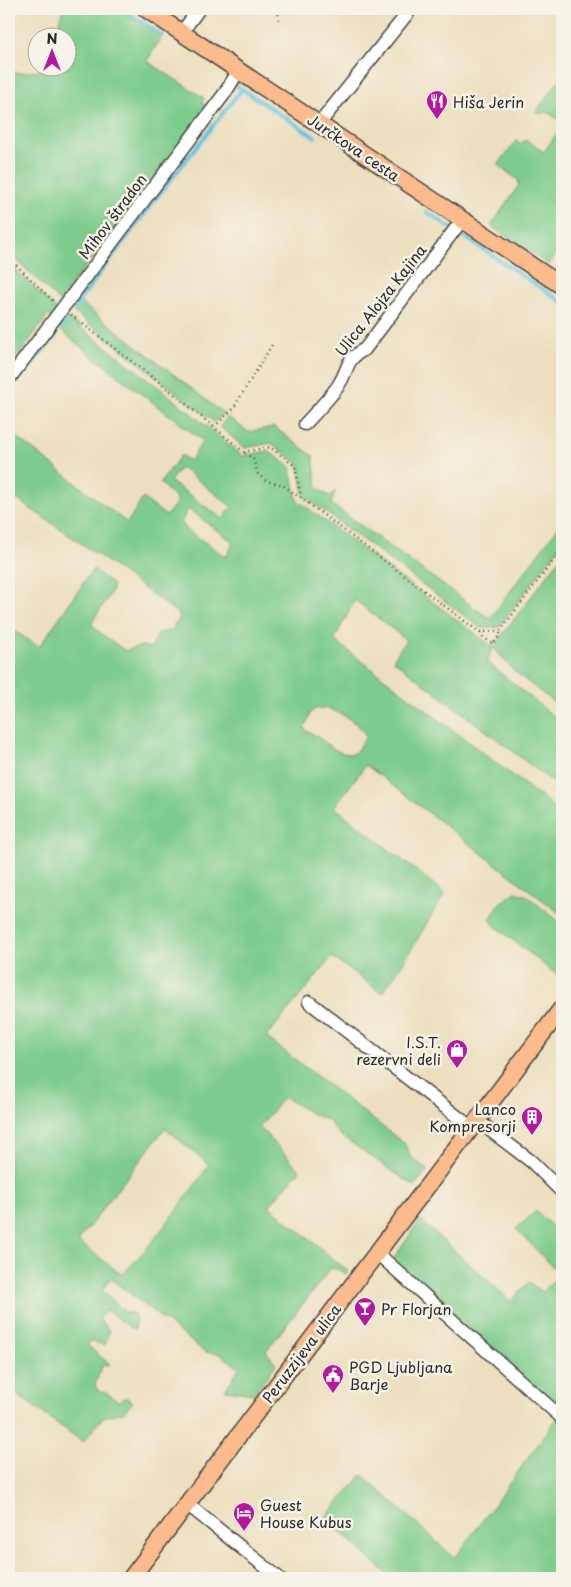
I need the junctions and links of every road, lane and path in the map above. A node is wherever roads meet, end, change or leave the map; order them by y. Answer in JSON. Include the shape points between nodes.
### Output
{"nodes":[{"id":1,"x":146,"y":9,"type":"edge"},
{"id":2,"x":199,"y":9,"type":"edge"},
{"id":3,"x":278,"y":9,"type":"edge"},
{"id":4,"x":411,"y":9,"type":"edge"},
{"id":5,"x":279,"y":22,"type":"dead end"},
{"id":6,"x":182,"y":32,"type":"junction"},
{"id":7,"x":234,"y":78,"type":"junction"},
{"id":8,"x":319,"y":124,"type":"junction"},
{"id":9,"x":457,"y":227,"type":"junction"},
{"id":10,"x":9,"y":258,"type":"edge"},
{"id":11,"x":561,"y":282,"type":"edge"},
{"id":12,"x":62,"y":309,"type":"junction"},
{"id":13,"x":272,"y":345,"type":"dead end"},
{"id":14,"x":9,"y":379,"type":"edge"},
{"id":15,"x":305,"y":424,"type":"dead end"},
{"id":16,"x":214,"y":427,"type":"junction"},
{"id":17,"x":244,"y":452,"type":"junction"},
{"id":18,"x":301,"y":498,"type":"junction"},
{"id":19,"x":562,"y":549,"type":"edge"},
{"id":20,"x":500,"y":631,"type":"junction"},
{"id":21,"x":480,"y":632,"type":"junction"},
{"id":22,"x":309,"y":1002,"type":"dead end"},
{"id":23,"x":562,"y":1008,"type":"edge"},
{"id":24,"x":475,"y":1125,"type":"junction"},
{"id":25,"x":562,"y":1192,"type":"edge"},
{"id":26,"x":377,"y":1253,"type":"junction"},
{"id":27,"x":562,"y":1418,"type":"edge"},
{"id":28,"x":187,"y":1504,"type":"junction"},
{"id":29,"x":131,"y":1578,"type":"edge"},
{"id":30,"x":279,"y":1578,"type":"edge"}],
"edges":[{"from":1,"to":6,"type":"main road","name":"Jurčkova cesta"},
{"from":2,"to":6,"type":"street"},
{"from":3,"to":5,"type":"path"},
{"from":4,"to":8,"type":"street"},
{"from":6,"to":7,"type":"main road","name":"Jurčkova cesta"},
{"from":7,"to":8,"type":"main road","name":"Jurčkova cesta"},
{"from":7,"to":12,"type":"street","name":"Mihov štradon"},
{"from":8,"to":9,"type":"main road","name":"Jurčkova cesta"},
{"from":9,"to":11,"type":"main road","name":"Jurčkova cesta"},
{"from":9,"to":15,"type":"street","name":"Ulica Alojza Kajina","via":[[365,350],[348,362],[338,386]]},
{"from":10,"to":12,"type":"path"},
{"from":12,"to":14,"type":"street","name":"Mihov štradon"},
{"from":12,"to":16,"type":"path"},
{"from":13,"to":16,"type":"path","via":[[234,409]]},
{"from":16,"to":17,"type":"path"},
{"from":17,"to":18,"type":"path","via":[[253,459],[258,474],[266,481],[283,485]]},
{"from":17,"to":18,"type":"path","via":[[270,447],[295,466]]},
{"from":18,"to":21,"type":"path"},
{"from":19,"to":20,"type":"path"},
{"from":20,"to":21,"type":"path"},
{"from":20,"to":21,"type":"path","via":[[493,644]]},
{"from":22,"to":24,"type":"street"},
{"from":23,"to":24,"type":"main road","name":"Peruzzijeva ulica"},
{"from":24,"to":25,"type":"street","via":[[532,1162]]},
{"from":24,"to":26,"type":"main road","name":"Peruzzijeva ulica"},
{"from":26,"to":27,"type":"street"},
{"from":26,"to":28,"type":"main road","name":"Peruzzijeva ulica"},
{"from":28,"to":29,"type":"main road","name":"Peruzzijeva ulica"},
{"from":28,"to":30,"type":"street"}]}
